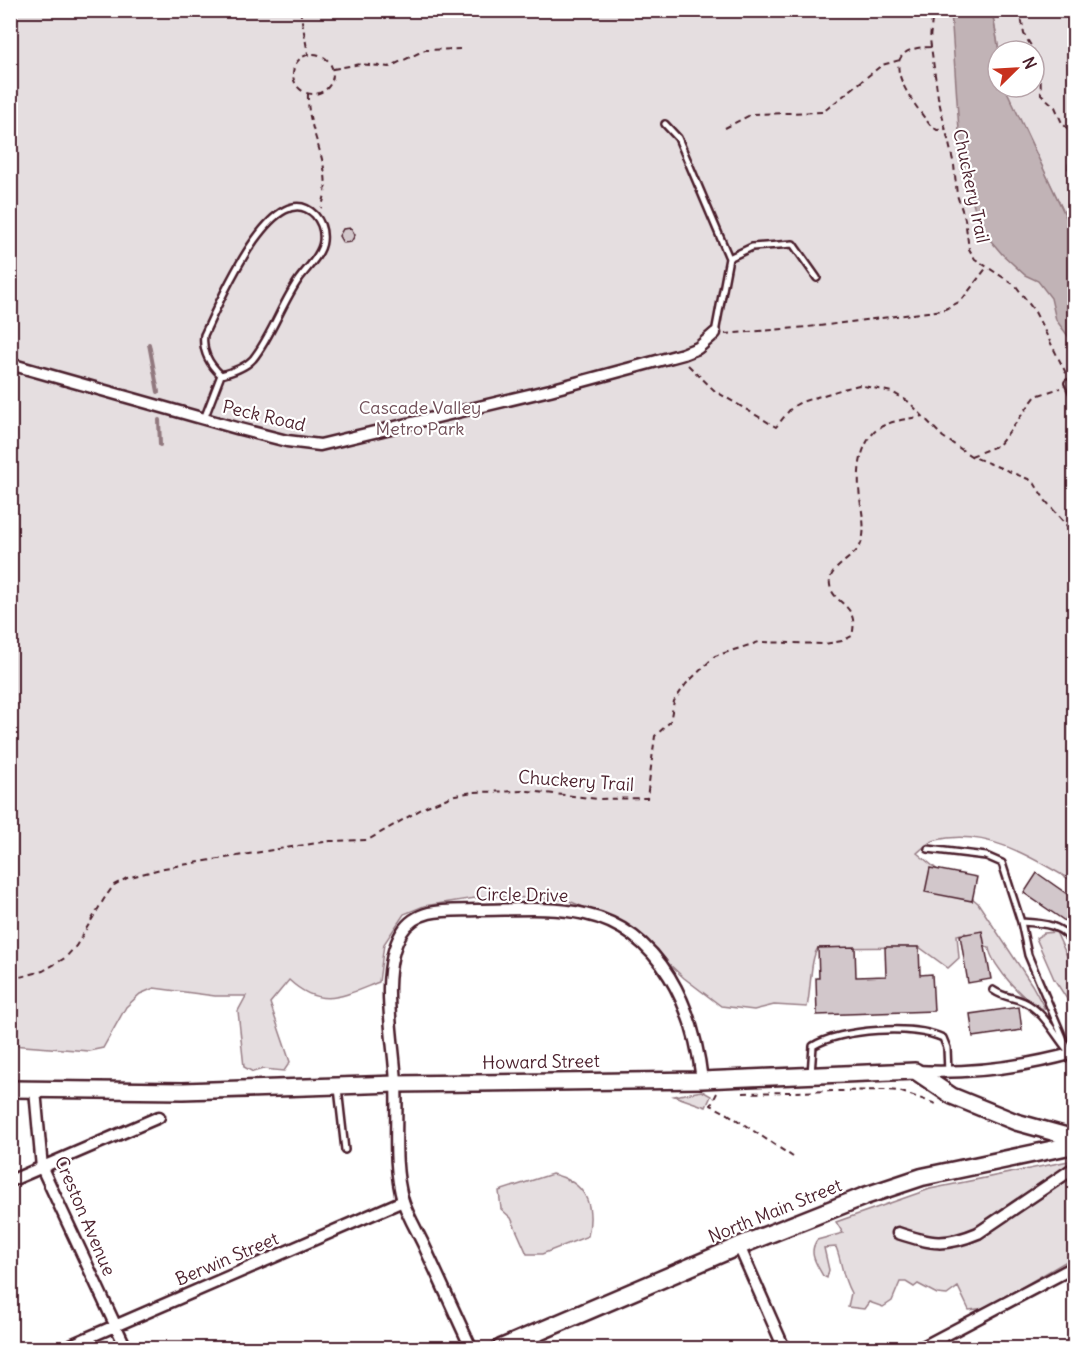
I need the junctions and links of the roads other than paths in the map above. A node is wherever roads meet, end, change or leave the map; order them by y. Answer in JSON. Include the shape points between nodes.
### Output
{"nodes":[{"id":1,"x":665,"y":124,"type":"dead end"},
{"id":2,"x":729,"y":258,"type":"junction"},
{"id":3,"x":818,"y":278,"type":"dead end"},
{"id":4,"x":715,"y":333,"type":"joint"},
{"id":5,"x":10,"y":364,"type":"edge"},
{"id":6,"x":220,"y":375,"type":"junction"},
{"id":7,"x":1068,"y":383,"type":"road end"},
{"id":8,"x":1074,"y":396,"type":"edge"},
{"id":9,"x":204,"y":419,"type":"junction"},
{"id":10,"x":928,"y":849,"type":"dead end"},
{"id":11,"x":1021,"y":922,"type":"junction"},
{"id":12,"x":1074,"y":947,"type":"edge"},
{"id":13,"x":993,"y":990,"type":"dead end"},
{"id":14,"x":1072,"y":1054,"type":"edge"},
{"id":15,"x":915,"y":1071,"type":"junction"},
{"id":16,"x":948,"y":1073,"type":"junction"},
{"id":17,"x":811,"y":1075,"type":"junction"},
{"id":18,"x":702,"y":1080,"type":"junction"},
{"id":19,"x":396,"y":1084,"type":"junction"},
{"id":20,"x":338,"y":1086,"type":"junction"},
{"id":21,"x":10,"y":1089,"type":"edge"},
{"id":22,"x":35,"y":1090,"type":"junction"},
{"id":23,"x":159,"y":1117,"type":"dead end"},
{"id":24,"x":1074,"y":1138,"type":"edge"},
{"id":25,"x":1074,"y":1144,"type":"edge"},
{"id":26,"x":345,"y":1150,"type":"dead end"},
{"id":27,"x":42,"y":1167,"type":"junction"},
{"id":28,"x":1074,"y":1168,"type":"edge"},
{"id":29,"x":10,"y":1181,"type":"edge"},
{"id":30,"x":403,"y":1201,"type":"junction"},
{"id":31,"x":898,"y":1233,"type":"dead end"},
{"id":32,"x":739,"y":1246,"type":"junction"},
{"id":33,"x":1074,"y":1267,"type":"edge"},
{"id":34,"x":115,"y":1326,"type":"junction"},
{"id":35,"x":64,"y":1348,"type":"edge"},
{"id":36,"x":126,"y":1348,"type":"edge"},
{"id":37,"x":471,"y":1348,"type":"edge"},
{"id":38,"x":501,"y":1348,"type":"edge"},
{"id":39,"x":784,"y":1348,"type":"edge"},
{"id":40,"x":921,"y":1348,"type":"edge"}],
"edges":[{"from":1,"to":2,"type":"lane","via":[[678,138]]},
{"from":2,"to":3,"type":"lane","via":[[752,247],[793,244]]},
{"from":2,"to":4,"type":"lane"},
{"from":4,"to":9,"type":"street","name":"Peck Road","via":[[698,348],[683,354],[331,444],[287,441]]},
{"from":5,"to":9,"type":"street","name":"Peck Road"},
{"from":6,"to":6,"type":"lane","via":[[253,359],[318,253],[324,238],[316,216],[300,207],[281,210],[251,247],[204,335],[205,352]]},
{"from":6,"to":9,"type":"lane"},
{"from":7,"to":8,"type":"lane"},
{"from":10,"to":11,"type":"lane","via":[[996,858],[1002,863]]},
{"from":11,"to":12,"type":"lane","via":[[1049,923],[1070,936]]},
{"from":11,"to":14,"type":"lane","via":[[1028,955]]},
{"from":13,"to":14,"type":"lane","via":[[1037,1011]]},
{"from":14,"to":16,"type":"street","name":"Howard Street"},
{"from":15,"to":16,"type":"street","name":"Howard Street"},
{"from":15,"to":17,"type":"main road","name":"Howard Street"},
{"from":15,"to":24,"type":"main road","via":[[952,1096],[1016,1122]]},
{"from":16,"to":17,"type":"lane","via":[[943,1038],[933,1033],[884,1030],[821,1041],[813,1046]]},
{"from":17,"to":18,"type":"main road","name":"Howard Street"},
{"from":18,"to":19,"type":"main road","name":"Howard Street"},
{"from":18,"to":19,"type":"street","name":"Circle Drive","via":[[691,1020],[665,968],[644,945],[615,926],[586,914],[500,910],[423,914],[403,930],[391,970]]},
{"from":19,"to":20,"type":"main road","name":"Howard Street"},
{"from":19,"to":30,"type":"street","name":"Circle Drive","via":[[396,1158]]},
{"from":20,"to":22,"type":"main road","name":"Howard Street"},
{"from":20,"to":26,"type":"lane"},
{"from":21,"to":22,"type":"main road","name":"Howard Street"},
{"from":22,"to":27,"type":"street","name":"Creston Avenue"},
{"from":23,"to":27,"type":"street"},
{"from":25,"to":32,"type":"main road","name":"North Main Street","via":[[922,1177]]},
{"from":27,"to":29,"type":"street"},
{"from":27,"to":34,"type":"street","name":"Creston Avenue"},
{"from":28,"to":31,"type":"street","via":[[960,1241],[940,1244]]},
{"from":30,"to":34,"type":"street","name":"Berwin Street"},
{"from":30,"to":37,"type":"street","name":"Circle Drive"},
{"from":32,"to":38,"type":"main road","name":"North Main Street"},
{"from":32,"to":39,"type":"street"},
{"from":33,"to":40,"type":"street"},
{"from":34,"to":35,"type":"street","name":"Berwin Street"},
{"from":34,"to":36,"type":"street","name":"Creston Avenue"}]}
